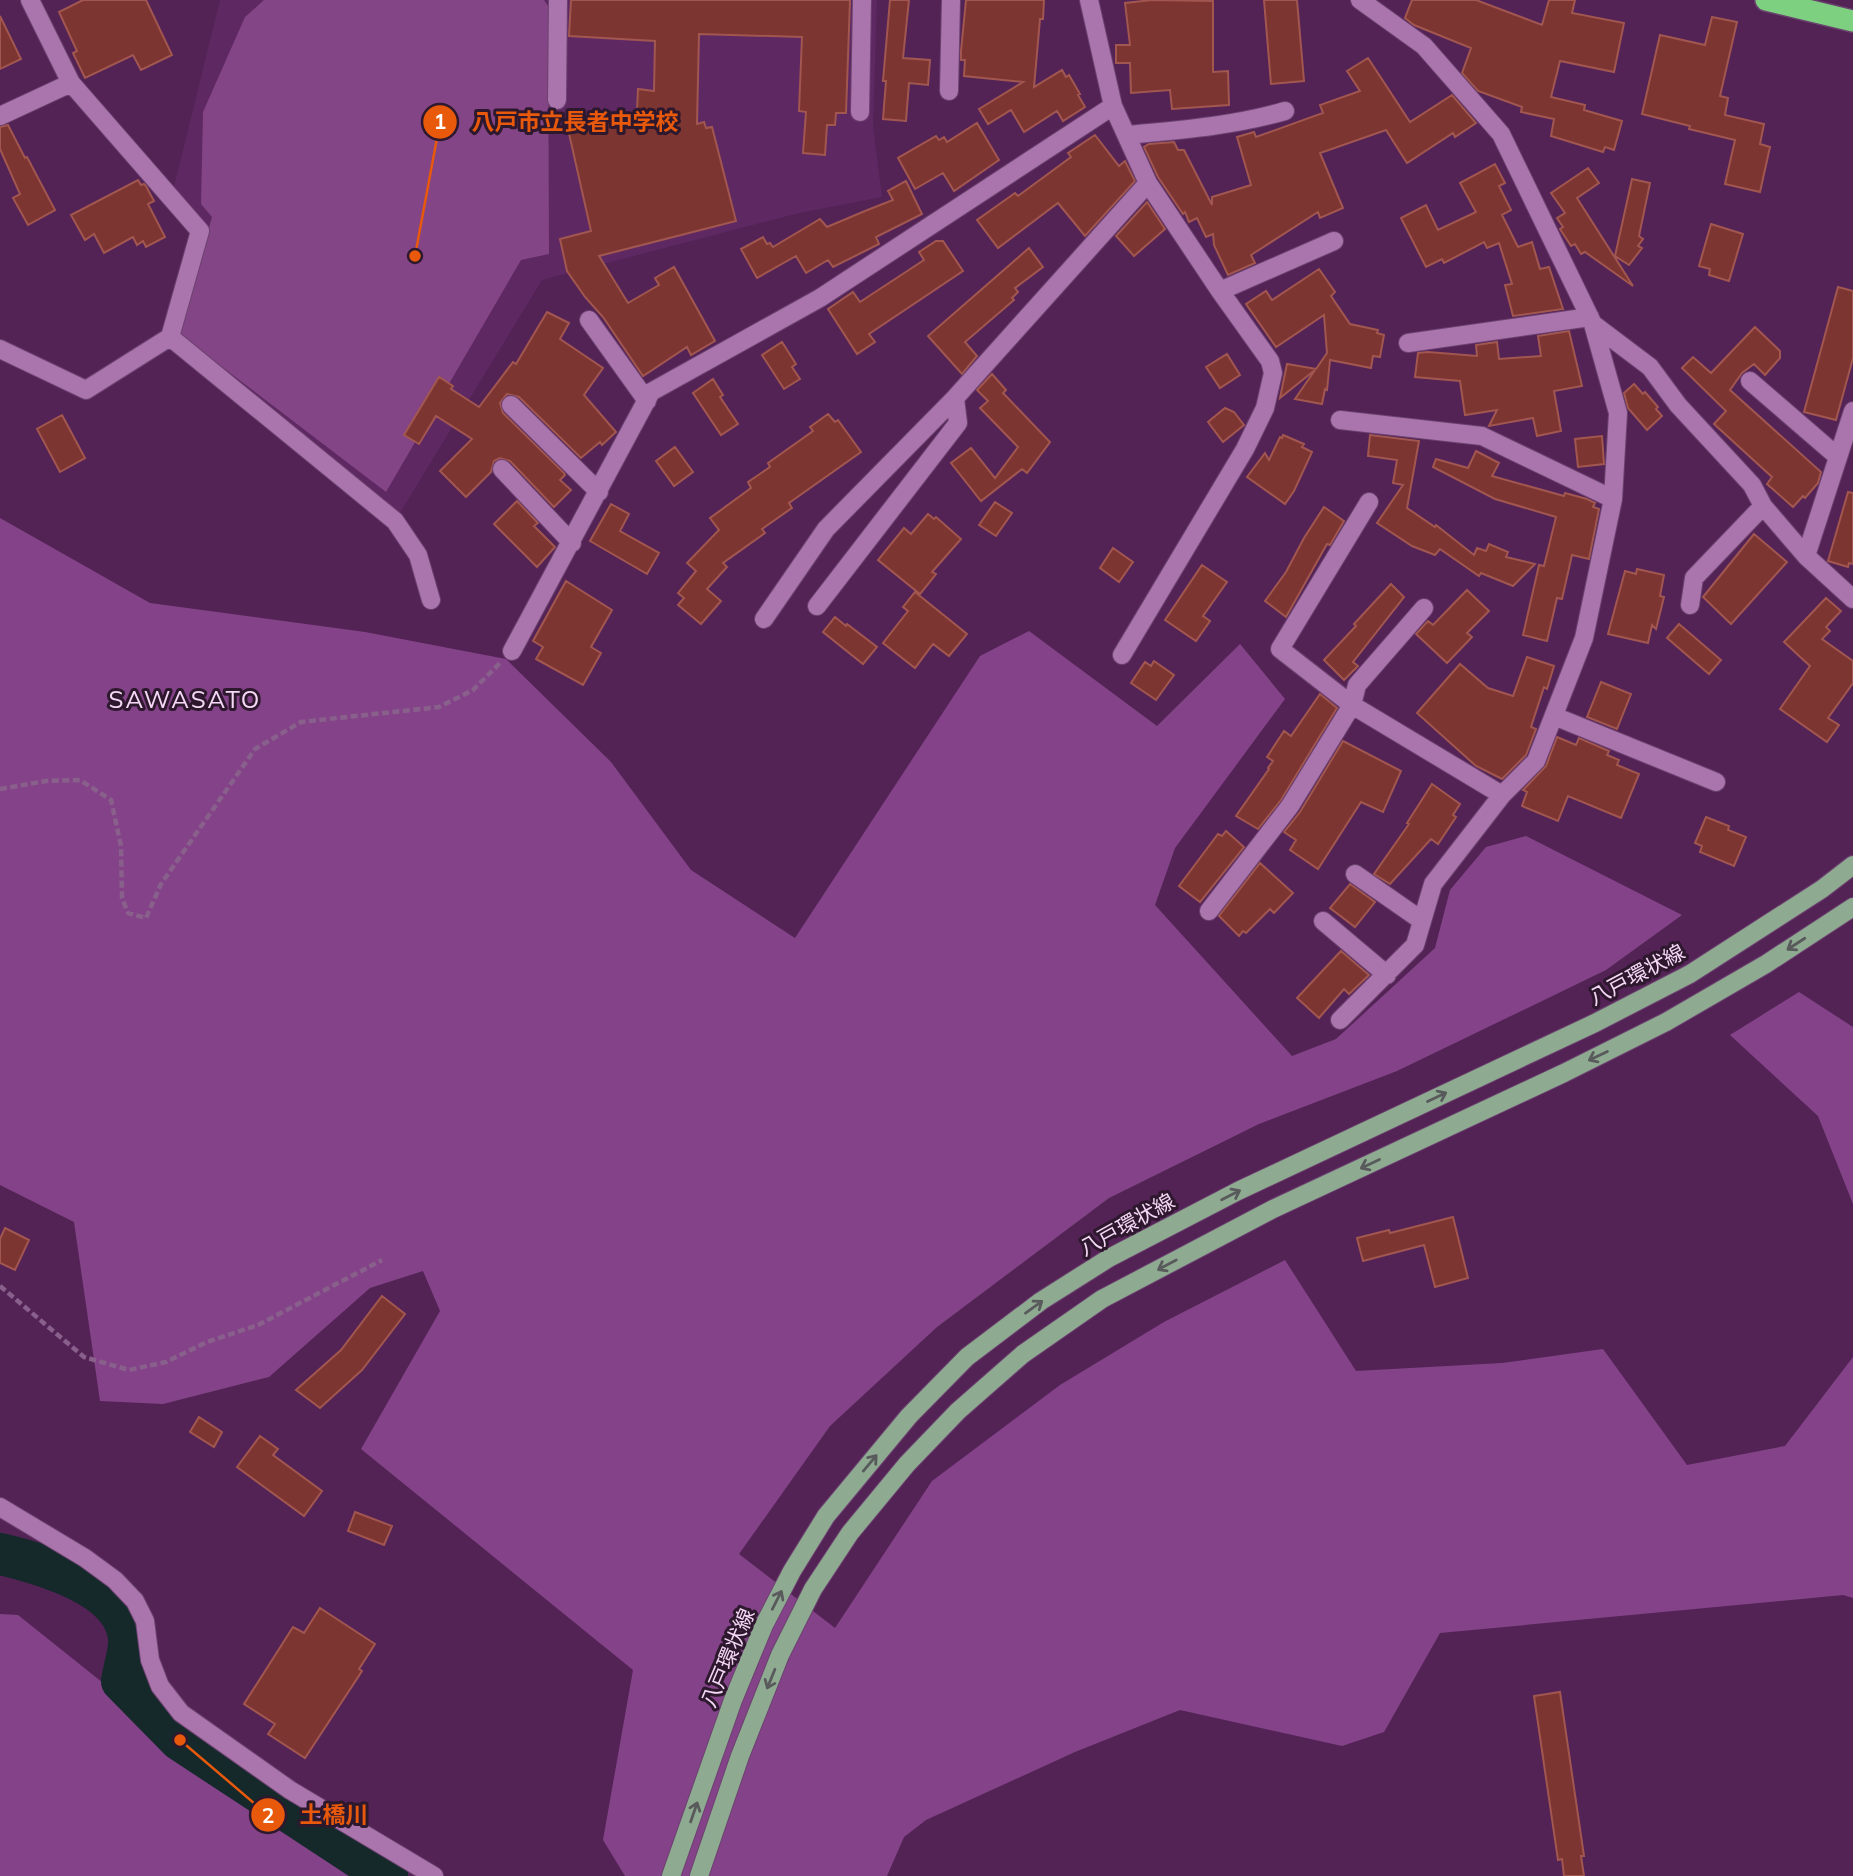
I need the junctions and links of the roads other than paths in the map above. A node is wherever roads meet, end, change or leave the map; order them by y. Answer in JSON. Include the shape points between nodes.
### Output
{"nodes":[{"id":1,"x":30,"y":0,"type":"edge"},
{"id":2,"x":558,"y":0,"type":"edge"},
{"id":3,"x":862,"y":0,"type":"edge"},
{"id":4,"x":951,"y":0,"type":"edge"},
{"id":5,"x":1089,"y":0,"type":"edge"},
{"id":6,"x":1360,"y":0,"type":"edge"},
{"id":7,"x":1766,"y":0,"type":"edge"},
{"id":8,"x":1853,"y":21,"type":"edge"},
{"id":9,"x":71,"y":83,"type":"junction"},
{"id":10,"x":949,"y":91,"type":"dead end"},
{"id":11,"x":556,"y":100,"type":"dead end"},
{"id":12,"x":1113,"y":106,"type":"junction"},
{"id":13,"x":1285,"y":111,"type":"dead end"},
{"id":14,"x":859,"y":112,"type":"dead end"},
{"id":15,"x":0,"y":116,"type":"edge"},
{"id":16,"x":1127,"y":135,"type":"junction"},
{"id":17,"x":1149,"y":183,"type":"junction"},
{"id":18,"x":1334,"y":241,"type":"dead end"},
{"id":19,"x":1220,"y":291,"type":"junction"},
{"id":20,"x":589,"y":320,"type":"dead end"},
{"id":21,"x":1592,"y":320,"type":"junction"},
{"id":22,"x":170,"y":337,"type":"junction"},
{"id":23,"x":1408,"y":343,"type":"dead end"},
{"id":24,"x":0,"y":349,"type":"edge"},
{"id":25,"x":1751,"y":381,"type":"dead end"},
{"id":26,"x":955,"y":398,"type":"junction"},
{"id":27,"x":647,"y":401,"type":"junction"},
{"id":28,"x":511,"y":405,"type":"dead end"},
{"id":29,"x":1853,"y":411,"type":"edge"},
{"id":30,"x":1340,"y":420,"type":"dead end"},
{"id":31,"x":1838,"y":457,"type":"junction"},
{"id":32,"x":502,"y":469,"type":"dead end"},
{"id":33,"x":599,"y":492,"type":"junction"},
{"id":34,"x":1613,"y":499,"type":"junction"},
{"id":35,"x":1369,"y":502,"type":"dead end"},
{"id":36,"x":1763,"y":506,"type":"junction"},
{"id":37,"x":572,"y":544,"type":"junction"},
{"id":38,"x":1806,"y":556,"type":"junction"},
{"id":39,"x":1853,"y":599,"type":"edge"},
{"id":40,"x":431,"y":600,"type":"dead end"},
{"id":41,"x":1690,"y":605,"type":"dead end"},
{"id":42,"x":817,"y":606,"type":"dead end"},
{"id":43,"x":1424,"y":608,"type":"dead end"},
{"id":44,"x":764,"y":619,"type":"dead end"},
{"id":45,"x":512,"y":651,"type":"road end"},
{"id":46,"x":1122,"y":655,"type":"dead end"},
{"id":47,"x":1352,"y":705,"type":"junction"},
{"id":48,"x":1555,"y":716,"type":"junction"},
{"id":49,"x":1716,"y":782,"type":"dead end"},
{"id":50,"x":1502,"y":795,"type":"junction"},
{"id":51,"x":1853,"y":865,"type":"edge"},
{"id":52,"x":1355,"y":874,"type":"dead end"},
{"id":53,"x":1853,"y":907,"type":"edge"},
{"id":54,"x":1209,"y":911,"type":"dead end"},
{"id":55,"x":1421,"y":920,"type":"junction"},
{"id":56,"x":1322,"y":921,"type":"dead end"},
{"id":57,"x":1387,"y":975,"type":"junction"},
{"id":58,"x":1340,"y":1020,"type":"dead end"},
{"id":59,"x":0,"y":1507,"type":"edge"},
{"id":60,"x":435,"y":1876,"type":"edge"},
{"id":61,"x":671,"y":1876,"type":"edge"},
{"id":62,"x":699,"y":1876,"type":"edge"}],
"edges":[{"from":1,"to":9,"type":"street"},
{"from":2,"to":11,"type":"street"},
{"from":3,"to":14,"type":"street"},
{"from":4,"to":10,"type":"street"},
{"from":5,"to":12,"type":"street"},
{"from":6,"to":21,"type":"street","via":[[1423,46],[1501,134]]},
{"from":7,"to":8,"type":"highway"},
{"from":9,"to":15,"type":"street"},
{"from":9,"to":22,"type":"street","via":[[200,231]]},
{"from":12,"to":16,"type":"street"},
{"from":12,"to":27,"type":"street","via":[[820,298],[651,392]]},
{"from":13,"to":16,"type":"street","via":[[1211,127]]},
{"from":16,"to":17,"type":"street"},
{"from":17,"to":19,"type":"street"},
{"from":17,"to":26,"type":"street"},
{"from":18,"to":19,"type":"street"},
{"from":19,"to":46,"type":"street","via":[[1270,361],[1273,373],[1265,408]]},
{"from":20,"to":27,"type":"street"},
{"from":21,"to":23,"type":"street"},
{"from":21,"to":34,"type":"street","via":[[1618,413]]},
{"from":21,"to":36,"type":"street","via":[[1650,367],[1678,405],[1752,485]]},
{"from":22,"to":24,"type":"street","via":[[86,390]]},
{"from":22,"to":40,"type":"street","via":[[395,522],[418,555]]},
{"from":25,"to":31,"type":"street"},
{"from":26,"to":42,"type":"street","via":[[958,423]]},
{"from":26,"to":44,"type":"street","via":[[826,529]]},
{"from":27,"to":33,"type":"street"},
{"from":28,"to":33,"type":"street"},
{"from":29,"to":31,"type":"street"},
{"from":30,"to":34,"type":"street","via":[[1482,436]]},
{"from":31,"to":38,"type":"street"},
{"from":32,"to":37,"type":"street"},
{"from":33,"to":37,"type":"street"},
{"from":34,"to":48,"type":"street","via":[[1584,638]]},
{"from":35,"to":47,"type":"street","via":[[1280,649]]},
{"from":36,"to":38,"type":"street"},
{"from":36,"to":41,"type":"street","via":[[1694,578]]},
{"from":37,"to":45,"type":"street"},
{"from":38,"to":39,"type":"street"},
{"from":43,"to":47,"type":"street","via":[[1357,685]]},
{"from":47,"to":50,"type":"street"},
{"from":47,"to":54,"type":"street","via":[[1290,806]]},
{"from":48,"to":49,"type":"street"},
{"from":48,"to":50,"type":"street","via":[[1536,761]]},
{"from":50,"to":55,"type":"street","via":[[1433,884]]},
{"from":61,"to":51,"type":"main road","name":"八戸環状線","one_way":true,"via":[[733,1700],[792,1571],[826,1516],[909,1416],[967,1357],[1041,1301],[1109,1258],[1238,1191],[1690,974]]},
{"from":52,"to":55,"type":"street"},
{"from":53,"to":62,"type":"main road","one_way":true,"via":[[1666,1022],[1273,1209],[1102,1299],[1023,1354],[958,1410],[907,1464],[850,1533],[813,1589],[780,1655]]},
{"from":55,"to":57,"type":"street","via":[[1415,945]]},
{"from":56,"to":57,"type":"street"},
{"from":57,"to":58,"type":"street"},
{"from":59,"to":60,"type":"street","via":[[85,1558],[135,1601],[145,1621],[150,1660],[160,1686],[181,1713],[290,1790]]}]}
